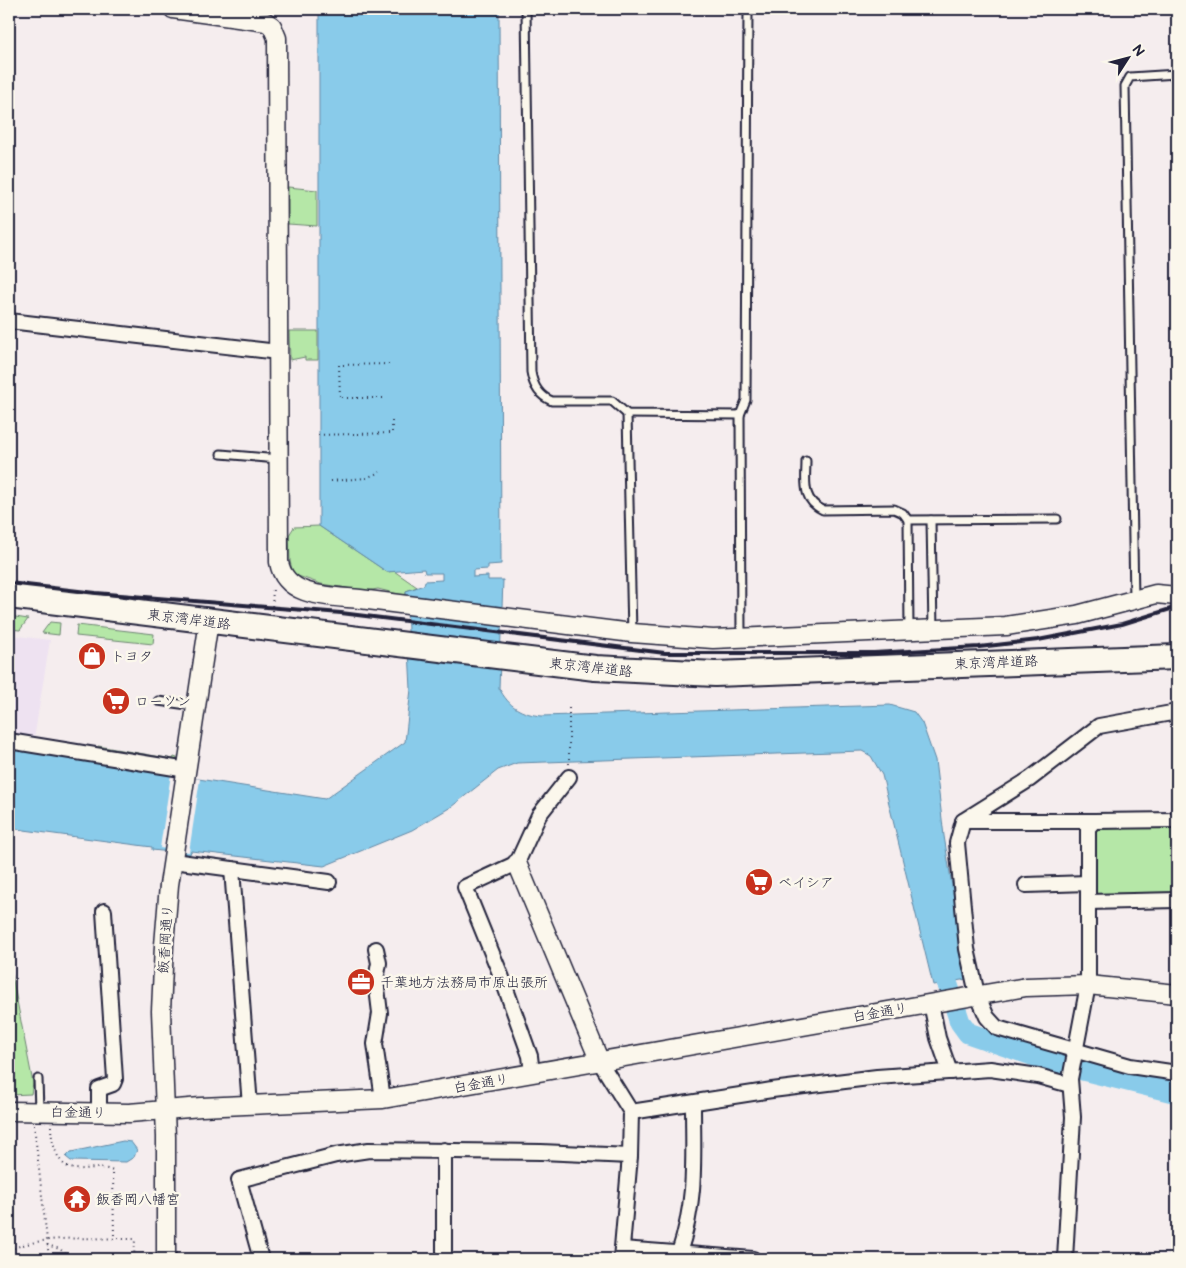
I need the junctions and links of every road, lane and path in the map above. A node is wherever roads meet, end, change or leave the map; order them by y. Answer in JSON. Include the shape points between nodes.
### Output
{"nodes":[{"id":1,"x":173,"y":9,"type":"edge"},
{"id":2,"x":526,"y":9,"type":"edge"},
{"id":3,"x":748,"y":9,"type":"edge"},
{"id":4,"x":1177,"y":74,"type":"edge"},
{"id":5,"x":9,"y":321,"type":"edge"},
{"id":6,"x":278,"y":352,"type":"junction"},
{"id":7,"x":390,"y":364,"type":"dead end"},
{"id":8,"x":383,"y":398,"type":"dead end"},
{"id":9,"x":392,"y":414,"type":"dead end"},
{"id":10,"x":627,"y":414,"type":"junction"},
{"id":11,"x":740,"y":415,"type":"junction"},
{"id":12,"x":318,"y":435,"type":"dead end"},
{"id":13,"x":221,"y":454,"type":"dead end"},
{"id":14,"x":279,"y":459,"type":"junction"},
{"id":15,"x":806,"y":461,"type":"dead end"},
{"id":16,"x":380,"y":472,"type":"dead end"},
{"id":17,"x":331,"y":481,"type":"dead end"},
{"id":18,"x":1057,"y":519,"type":"dead end"},
{"id":19,"x":908,"y":520,"type":"junction"},
{"id":20,"x":931,"y":520,"type":"junction"},
{"id":21,"x":281,"y":571,"type":"junction"},
{"id":22,"x":9,"y":596,"type":"edge"},
{"id":23,"x":1177,"y":596,"type":"edge"},
{"id":24,"x":1134,"y":600,"type":"junction"},
{"id":25,"x":9,"y":609,"type":"edge"},
{"id":26,"x":271,"y":618,"type":"dead end"},
{"id":27,"x":209,"y":628,"type":"junction"},
{"id":28,"x":933,"y":630,"type":"junction"},
{"id":29,"x":909,"y":631,"type":"junction"},
{"id":30,"x":632,"y":633,"type":"junction"},
{"id":31,"x":741,"y":638,"type":"junction"},
{"id":32,"x":1177,"y":657,"type":"edge"},
{"id":33,"x":502,"y":663,"type":"junction"},
{"id":34,"x":1177,"y":670,"type":"edge"},
{"id":35,"x":158,"y":701,"type":"dead end"},
{"id":36,"x":197,"y":706,"type":"junction"},
{"id":37,"x":569,"y":708,"type":"dead end"},
{"id":38,"x":1177,"y":712,"type":"edge"},
{"id":39,"x":9,"y":741,"type":"edge"},
{"id":40,"x":186,"y":773,"type":"junction"},
{"id":41,"x":569,"y":777,"type":"joint"},
{"id":42,"x":1177,"y":820,"type":"edge"},
{"id":43,"x":962,"y":821,"type":"junction"},
{"id":44,"x":1094,"y":821,"type":"junction"},
{"id":45,"x":173,"y":855,"type":"junction"},
{"id":46,"x":517,"y":863,"type":"junction"},
{"id":47,"x":232,"y":869,"type":"junction"},
{"id":48,"x":328,"y":882,"type":"dead end"},
{"id":49,"x":1088,"y":883,"type":"junction"},
{"id":50,"x":1026,"y":886,"type":"dead end"},
{"id":51,"x":1177,"y":900,"type":"edge"},
{"id":52,"x":1088,"y":902,"type":"junction"},
{"id":53,"x":104,"y":911,"type":"dead end"},
{"id":54,"x":376,"y":949,"type":"dead end"},
{"id":55,"x":1088,"y":985,"type":"junction"},
{"id":56,"x":977,"y":994,"type":"junction"},
{"id":57,"x":1177,"y":994,"type":"edge"},
{"id":58,"x":939,"y":1001,"type":"junction"},
{"id":59,"x":1075,"y":1055,"type":"junction"},
{"id":60,"x":600,"y":1062,"type":"junction"},
{"id":61,"x":950,"y":1072,"type":"junction"},
{"id":62,"x":532,"y":1073,"type":"junction"},
{"id":63,"x":1177,"y":1073,"type":"edge"},
{"id":64,"x":38,"y":1079,"type":"dead end"},
{"id":65,"x":1070,"y":1082,"type":"junction"},
{"id":66,"x":383,"y":1100,"type":"junction"},
{"id":67,"x":693,"y":1102,"type":"junction"},
{"id":68,"x":250,"y":1106,"type":"junction"},
{"id":69,"x":165,"y":1110,"type":"junction"},
{"id":70,"x":9,"y":1111,"type":"edge"},
{"id":71,"x":99,"y":1112,"type":"junction"},
{"id":72,"x":630,"y":1112,"type":"junction"},
{"id":73,"x":37,"y":1118,"type":"junction"},
{"id":74,"x":51,"y":1125,"type":"dead end"},
{"id":75,"x":444,"y":1150,"type":"junction"},
{"id":76,"x":630,"y":1156,"type":"junction"},
{"id":77,"x":114,"y":1239,"type":"junction"},
{"id":78,"x":46,"y":1240,"type":"junction"},
{"id":79,"x":47,"y":1245,"type":"junction"},
{"id":80,"x":9,"y":1250,"type":"edge"},
{"id":81,"x":679,"y":1253,"type":"junction"},
{"id":82,"x":621,"y":1254,"type":"edge"},
{"id":83,"x":49,"y":1258,"type":"edge"},
{"id":84,"x":70,"y":1259,"type":"edge"},
{"id":85,"x":134,"y":1259,"type":"edge"},
{"id":86,"x":166,"y":1259,"type":"edge"},
{"id":87,"x":261,"y":1259,"type":"edge"},
{"id":88,"x":444,"y":1259,"type":"edge"},
{"id":89,"x":753,"y":1259,"type":"edge"},
{"id":90,"x":1065,"y":1259,"type":"edge"}],
"edges":[{"from":1,"to":6,"type":"street","via":[[260,20],[276,32]]},
{"from":2,"to":10,"type":"lane","via":[[532,380],[540,393],[552,401],[612,402]]},
{"from":3,"to":11,"type":"lane","via":[[746,400]]},
{"from":4,"to":24,"type":"lane","via":[[1130,77],[1125,86]]},
{"from":5,"to":6,"type":"street"},
{"from":6,"to":14,"type":"street"},
{"from":7,"to":8,"type":"path","via":[[339,365],[340,398]]},
{"from":9,"to":12,"type":"path","via":[[392,433]]},
{"from":10,"to":11,"type":"lane"},
{"from":10,"to":30,"type":"lane"},
{"from":11,"to":31,"type":"lane"},
{"from":13,"to":14,"type":"lane"},
{"from":14,"to":21,"type":"street"},
{"from":15,"to":19,"type":"lane","via":[[806,495],[814,506],[823,510],[894,509]]},
{"from":16,"to":17,"type":"path","via":[[366,478]]},
{"from":18,"to":20,"type":"lane"},
{"from":19,"to":20,"type":"lane"},
{"from":19,"to":29,"type":"lane"},
{"from":20,"to":28,"type":"lane"},
{"from":21,"to":26,"type":"path","via":[[272,589]]},
{"from":21,"to":30,"type":"street","via":[[292,586],[304,591]]},
{"from":22,"to":27,"type":"highway","name":"東京湾岸道路"},
{"from":23,"to":24,"type":"street","via":[[1165,593]]},
{"from":24,"to":28,"type":"street","via":[[1042,622]]},
{"from":25,"to":27,"type":"highway","name":"東京湾岸道路"},
{"from":27,"to":33,"type":"highway","name":"東京湾岸道路"},
{"from":27,"to":36,"type":"street","name":"飯香岡通り"},
{"from":28,"to":29,"type":"street"},
{"from":29,"to":31,"type":"street"},
{"from":30,"to":31,"type":"street"},
{"from":32,"to":33,"type":"highway","name":"東京湾岸道路","via":[[715,674]]},
{"from":33,"to":34,"type":"highway","name":"東京湾岸道路","via":[[645,684],[694,686]]},
{"from":35,"to":36,"type":"lane"},
{"from":36,"to":40,"type":"street","name":"飯香岡通り"},
{"from":37,"to":41,"type":"path"},
{"from":38,"to":43,"type":"street","via":[[1099,726],[1030,779]]},
{"from":39,"to":40,"type":"street"},
{"from":40,"to":45,"type":"street","name":"飯香岡通り"},
{"from":41,"to":46,"type":"street","via":[[540,815]]},
{"from":42,"to":44,"type":"street"},
{"from":43,"to":44,"type":"street"},
{"from":43,"to":56,"type":"street","via":[[957,843],[967,949]]},
{"from":44,"to":49,"type":"street","via":[[1088,828]]},
{"from":45,"to":47,"type":"street"},
{"from":45,"to":69,"type":"street","name":"飯香岡通り","via":[[162,1002]]},
{"from":46,"to":60,"type":"street"},
{"from":46,"to":62,"type":"street","via":[[465,887],[502,978],[530,1056]]},
{"from":47,"to":48,"type":"street"},
{"from":47,"to":68,"type":"street"},
{"from":49,"to":50,"type":"street"},
{"from":49,"to":52,"type":"street"},
{"from":51,"to":52,"type":"street"},
{"from":52,"to":55,"type":"street"},
{"from":53,"to":71,"type":"street","via":[[114,1084],[99,1089]]},
{"from":54,"to":66,"type":"street","via":[[380,1013],[375,1044]]},
{"from":55,"to":56,"type":"street","via":[[1026,987]]},
{"from":55,"to":57,"type":"street"},
{"from":55,"to":59,"type":"street"},
{"from":56,"to":58,"type":"street","name":"白金通り"},
{"from":56,"to":59,"type":"street","via":[[987,1017],[997,1028]]},
{"from":58,"to":60,"type":"street","name":"白金通り"},
{"from":58,"to":61,"type":"street","via":[[938,1038]]},
{"from":59,"to":63,"type":"street"},
{"from":59,"to":65,"type":"street"},
{"from":60,"to":62,"type":"street","name":"白金通り"},
{"from":60,"to":72,"type":"street"},
{"from":61,"to":65,"type":"street","via":[[990,1069]]},
{"from":61,"to":67,"type":"street","via":[[858,1080]]},
{"from":62,"to":66,"type":"street","name":"白金通り"},
{"from":64,"to":73,"type":"lane"},
{"from":65,"to":90,"type":"street","via":[[1073,1117]]},
{"from":66,"to":68,"type":"street","name":"白金通り"},
{"from":67,"to":72,"type":"street"},
{"from":67,"to":81,"type":"street","via":[[694,1191]]},
{"from":68,"to":69,"type":"street","name":"白金通り"},
{"from":69,"to":71,"type":"street","name":"白金通り"},
{"from":69,"to":86,"type":"street","name":"飯香岡通り"},
{"from":70,"to":73,"type":"street","name":"白金通り"},
{"from":71,"to":73,"type":"street","name":"白金通り"},
{"from":72,"to":76,"type":"street"},
{"from":73,"to":78,"type":"path"},
{"from":74,"to":77,"type":"path","via":[[51,1138],[60,1160],[70,1168],[103,1167],[114,1171]]},
{"from":75,"to":76,"type":"street"},
{"from":75,"to":87,"type":"street","via":[[369,1150],[336,1155],[239,1180]]},
{"from":75,"to":88,"type":"street"},
{"from":76,"to":82,"type":"street"},
{"from":77,"to":78,"type":"path"},
{"from":77,"to":85,"type":"path","via":[[135,1239]]},
{"from":78,"to":79,"type":"path"},
{"from":78,"to":80,"type":"path","via":[[21,1244]]},
{"from":79,"to":83,"type":"path"},
{"from":79,"to":84,"type":"path","via":[[60,1249]]},
{"from":81,"to":82,"type":"street"},
{"from":81,"to":89,"type":"street"}]}
